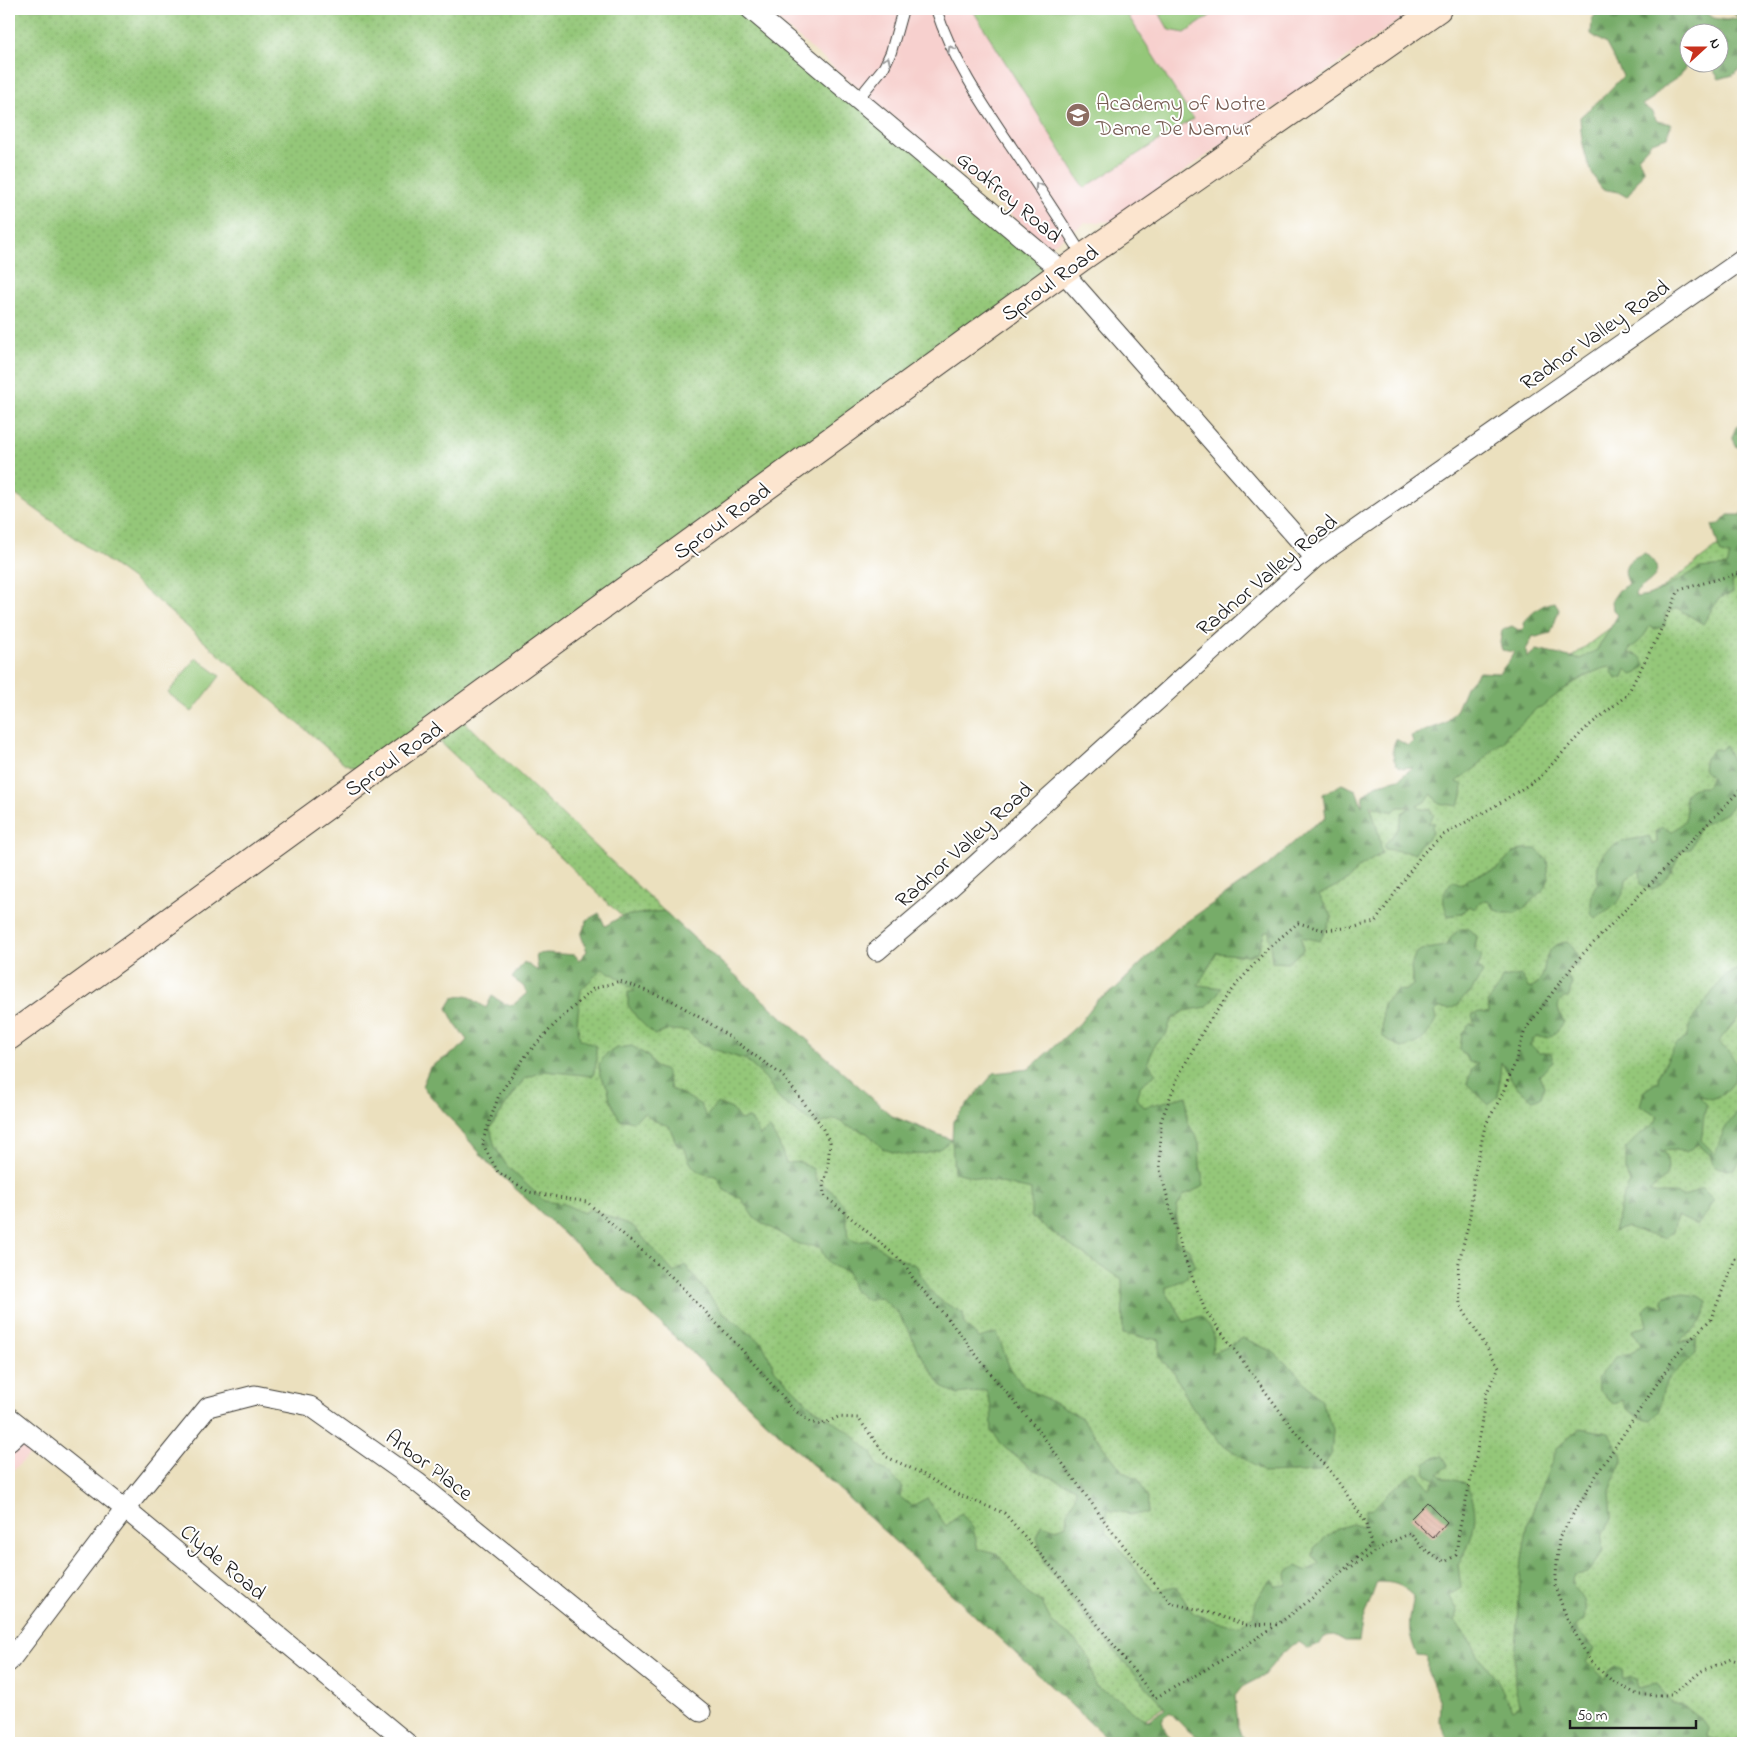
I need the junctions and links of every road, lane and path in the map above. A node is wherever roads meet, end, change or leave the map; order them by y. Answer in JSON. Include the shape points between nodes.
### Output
{"nodes":[{"id":1,"x":750,"y":9,"type":"edge"},
{"id":2,"x":903,"y":9,"type":"edge"},
{"id":3,"x":936,"y":9,"type":"edge"},
{"id":4,"x":1438,"y":9,"type":"edge"},
{"id":5,"x":858,"y":99,"type":"junction"},
{"id":6,"x":1743,"y":259,"type":"edge"},
{"id":7,"x":1073,"y":264,"type":"junction"},
{"id":8,"x":1315,"y":558,"type":"junction"},
{"id":9,"x":1743,"y":572,"type":"edge"},
{"id":10,"x":1743,"y":787,"type":"edge"},
{"id":11,"x":878,"y":951,"type":"dead end"},
{"id":12,"x":9,"y":1037,"type":"edge"},
{"id":13,"x":1743,"y":1252,"type":"edge"},
{"id":14,"x":16,"y":1423,"type":"edge"},
{"id":15,"x":9,"y":1442,"type":"edge"},
{"id":16,"x":125,"y":1509,"type":"junction"},
{"id":17,"x":1339,"y":1575,"type":"junction"},
{"id":18,"x":1277,"y":1624,"type":"junction"},
{"id":19,"x":9,"y":1662,"type":"edge"},
{"id":20,"x":1743,"y":1663,"type":"edge"},
{"id":21,"x":701,"y":1712,"type":"dead end"},
{"id":22,"x":407,"y":1743,"type":"edge"}],
"edges":[{"from":1,"to":5,"type":"street","name":"Godfrey Road"},
{"from":5,"to":2,"type":"lane","one_way":true,"via":[[884,67]]},
{"from":7,"to":3,"type":"lane","one_way":true,"via":[[1060,218],[978,98],[948,43]]},
{"from":4,"to":7,"type":"main road","name":"Sproul Road"},
{"from":5,"to":7,"type":"street","name":"Godfrey Road"},
{"from":6,"to":8,"type":"street","name":"Radnor Valley Road"},
{"from":7,"to":8,"type":"street","name":"Godfrey Road"},
{"from":7,"to":12,"type":"main road","name":"Sproul Road"},
{"from":8,"to":11,"type":"street","name":"Radnor Valley Road"},
{"from":9,"to":17,"type":"path","via":[[1679,590],[1628,695],[1585,729],[1539,778],[1443,835],[1422,854],[1376,922],[1324,930],[1298,923],[1268,948],[1207,1024],[1178,1077],[1161,1121],[1160,1170],[1182,1254],[1205,1310],[1294,1430],[1334,1476],[1367,1524],[1371,1545]]},
{"from":10,"to":17,"type":"path","via":[[1581,956],[1558,985],[1525,1030],[1501,1098],[1485,1126],[1474,1176],[1470,1217],[1458,1266],[1460,1304],[1499,1367],[1486,1394],[1456,1555],[1445,1562],[1424,1549],[1410,1534],[1380,1548]]},
{"from":13,"to":20,"type":"path","via":[[1734,1258],[1712,1319],[1678,1352],[1559,1538],[1555,1587],[1567,1618],[1590,1660],[1611,1680],[1638,1696],[1671,1695],[1702,1671],[1731,1659]]},
{"from":14,"to":15,"type":"street"},
{"from":14,"to":16,"type":"street","name":"Clyde Road"},
{"from":16,"to":19,"type":"street","name":"Arbor Place"},
{"from":16,"to":21,"type":"street","name":"Arbor Place","via":[[208,1408],[255,1396],[310,1406],[417,1482]]},
{"from":16,"to":22,"type":"street","name":"Clyde Road"},
{"from":17,"to":18,"type":"path"},
{"from":18,"to":18,"type":"path","via":[[1155,1698],[1058,1574],[1004,1513],[954,1493],[887,1457],[858,1418],[838,1417],[821,1425],[810,1422],[793,1409],[674,1279],[586,1202],[529,1192],[498,1172],[482,1143],[499,1095],[527,1054],[593,989],[620,981],[671,1000],[714,1026],[782,1075],[819,1122],[830,1142],[824,1194],[904,1263],[914,1280],[1039,1431],[1114,1534],[1171,1603],[1204,1610],[1246,1625]]}]}
